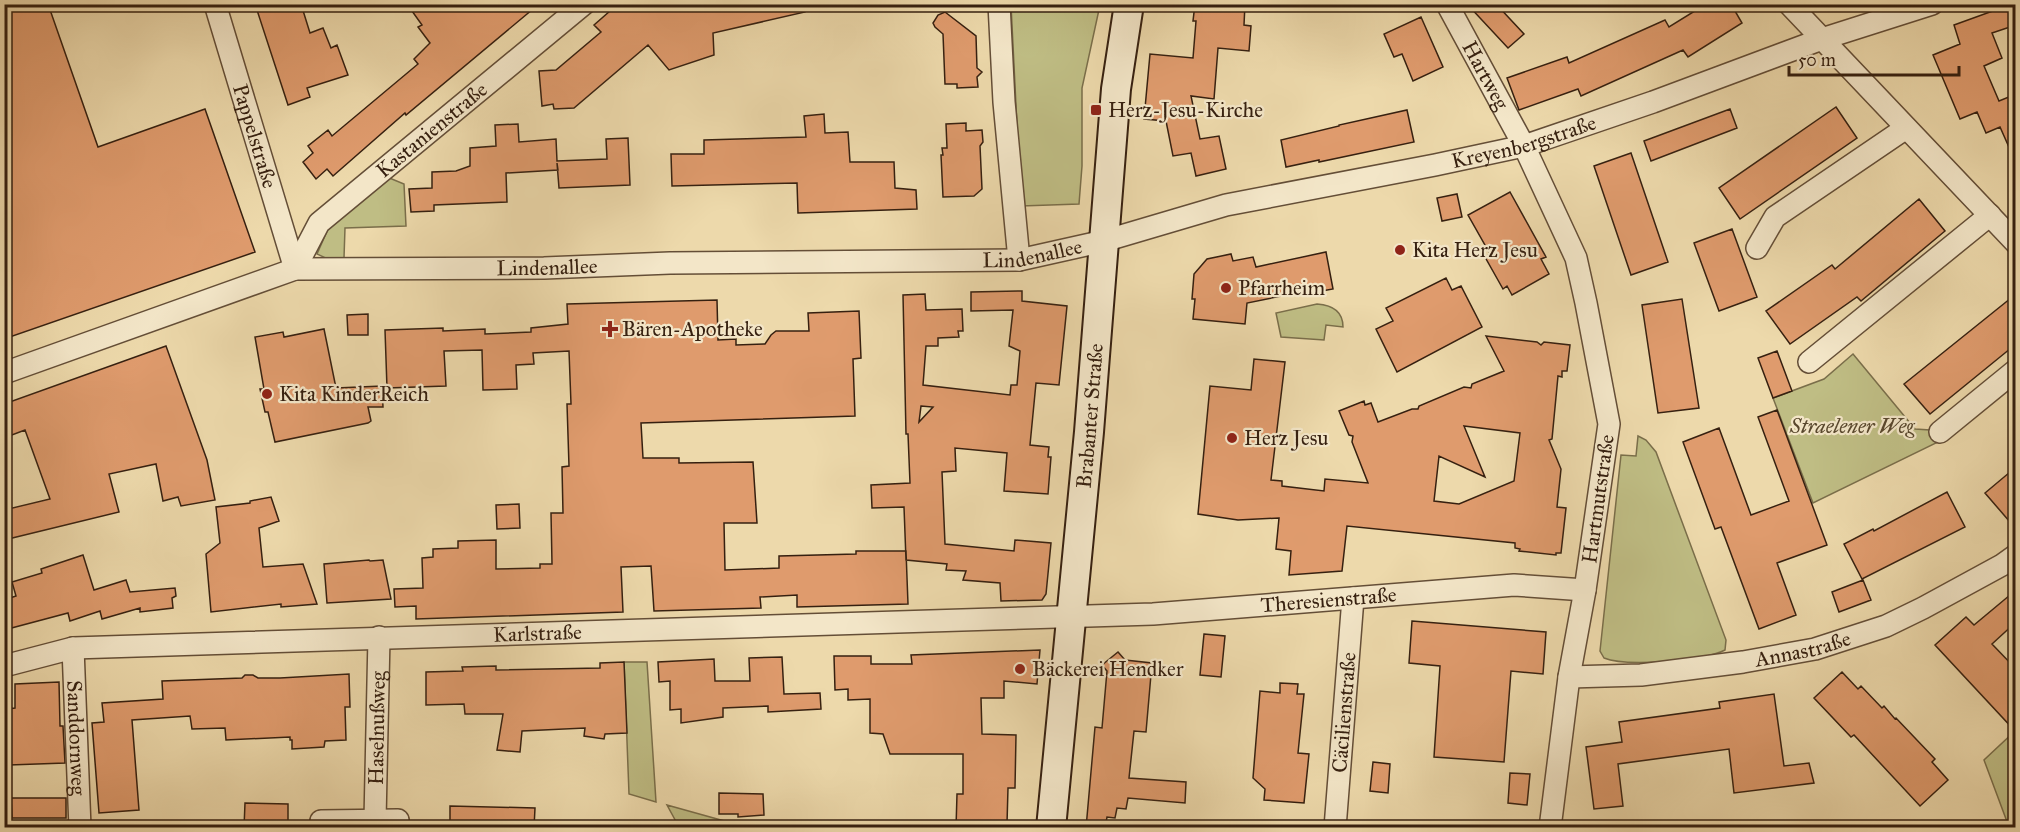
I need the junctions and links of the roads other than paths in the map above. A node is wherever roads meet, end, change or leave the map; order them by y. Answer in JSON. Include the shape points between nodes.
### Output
{"nodes":[{"id":1,"x":215,"y":4,"type":"edge"},
{"id":2,"x":584,"y":4,"type":"edge"},
{"id":3,"x":999,"y":4,"type":"edge"},
{"id":4,"x":1129,"y":4,"type":"edge"},
{"id":5,"x":1447,"y":4,"type":"edge"},
{"id":6,"x":1789,"y":4,"type":"edge"},
{"id":7,"x":1932,"y":4,"type":"edge"},
{"id":8,"x":1821,"y":39,"type":"junction"},
{"id":9,"x":1906,"y":128,"type":"junction"},
{"id":10,"x":1524,"y":146,"type":"junction"},
{"id":11,"x":1990,"y":215,"type":"junction"},
{"id":12,"x":1104,"y":241,"type":"junction"},
{"id":13,"x":2016,"y":243,"type":"edge"},
{"id":14,"x":1757,"y":248,"type":"dead end"},
{"id":15,"x":1019,"y":260,"type":"junction"},
{"id":16,"x":295,"y":269,"type":"junction"},
{"id":17,"x":1809,"y":363,"type":"dead end"},
{"id":18,"x":2016,"y":370,"type":"edge"},
{"id":19,"x":4,"y":373,"type":"edge"},
{"id":20,"x":1940,"y":432,"type":"dead end"},
{"id":21,"x":2016,"y":555,"type":"edge"},
{"id":22,"x":1585,"y":590,"type":"junction"},
{"id":23,"x":1353,"y":598,"type":"junction"},
{"id":24,"x":1071,"y":616,"type":"junction"},
{"id":25,"x":379,"y":637,"type":"junction"},
{"id":26,"x":73,"y":648,"type":"junction"},
{"id":27,"x":4,"y":666,"type":"edge"},
{"id":28,"x":1569,"y":677,"type":"junction"},
{"id":29,"x":375,"y":820,"type":"junction"},
{"id":30,"x":80,"y":828,"type":"edge"},
{"id":31,"x":321,"y":828,"type":"edge"},
{"id":32,"x":398,"y":828,"type":"edge"},
{"id":33,"x":1051,"y":828,"type":"edge"},
{"id":34,"x":1335,"y":828,"type":"edge"},
{"id":35,"x":1550,"y":828,"type":"edge"}],
"edges":[{"from":1,"to":16,"type":"street","name":"Pappelstraße"},
{"from":2,"to":16,"type":"street","name":"Kastanienstraße","via":[[319,223]]},
{"from":3,"to":15,"type":"street"},
{"from":4,"to":12,"type":"main road","name":"Brabanter Straße","via":[[1116,89]]},
{"from":5,"to":10,"type":"street","name":"Hartweg"},
{"from":6,"to":8,"type":"street"},
{"from":7,"to":8,"type":"street","name":"Kreyenbergstraße"},
{"from":8,"to":9,"type":"street"},
{"from":8,"to":10,"type":"street","name":"Kreyenbergstraße"},
{"from":9,"to":11,"type":"street"},
{"from":9,"to":14,"type":"street","via":[[1775,217]]},
{"from":10,"to":12,"type":"street","name":"Kreyenbergstraße","via":[[1226,206]]},
{"from":10,"to":22,"type":"street","name":"Hartmutstraße","via":[[1576,258],[1609,424]]},
{"from":11,"to":13,"type":"street"},
{"from":11,"to":17,"type":"street"},
{"from":12,"to":15,"type":"street","name":"Lindenallee"},
{"from":12,"to":24,"type":"main road","name":"Brabanter Straße"},
{"from":15,"to":16,"type":"street","name":"Lindenallee"},
{"from":16,"to":19,"type":"street","name":"Lindenallee"},
{"from":18,"to":20,"type":"street"},
{"from":21,"to":28,"type":"street","name":"Annastraße","via":[[1886,626],[1815,649],[1641,675]]},
{"from":22,"to":23,"type":"street","name":"Theresienstraße","via":[[1514,585]]},
{"from":22,"to":28,"type":"street","name":"Hartmutstraße"},
{"from":23,"to":24,"type":"street","name":"Theresienstraße","via":[[1194,612]]},
{"from":23,"to":34,"type":"street","name":"Cäcilienstraße"},
{"from":24,"to":25,"type":"street","name":"Karlstraße"},
{"from":24,"to":33,"type":"main road","name":"Brabanter Straße"},
{"from":25,"to":26,"type":"street","name":"Karlstraße"},
{"from":25,"to":29,"type":"street","name":"Haselnußweg"},
{"from":26,"to":27,"type":"street","name":"Karlstraße"},
{"from":26,"to":30,"type":"street","name":"Sanddornweg"},
{"from":28,"to":35,"type":"street","name":"Hartmutstraße"},
{"from":29,"to":31,"type":"street","via":[[321,820]]},
{"from":29,"to":32,"type":"street","via":[[398,820]]}]}
